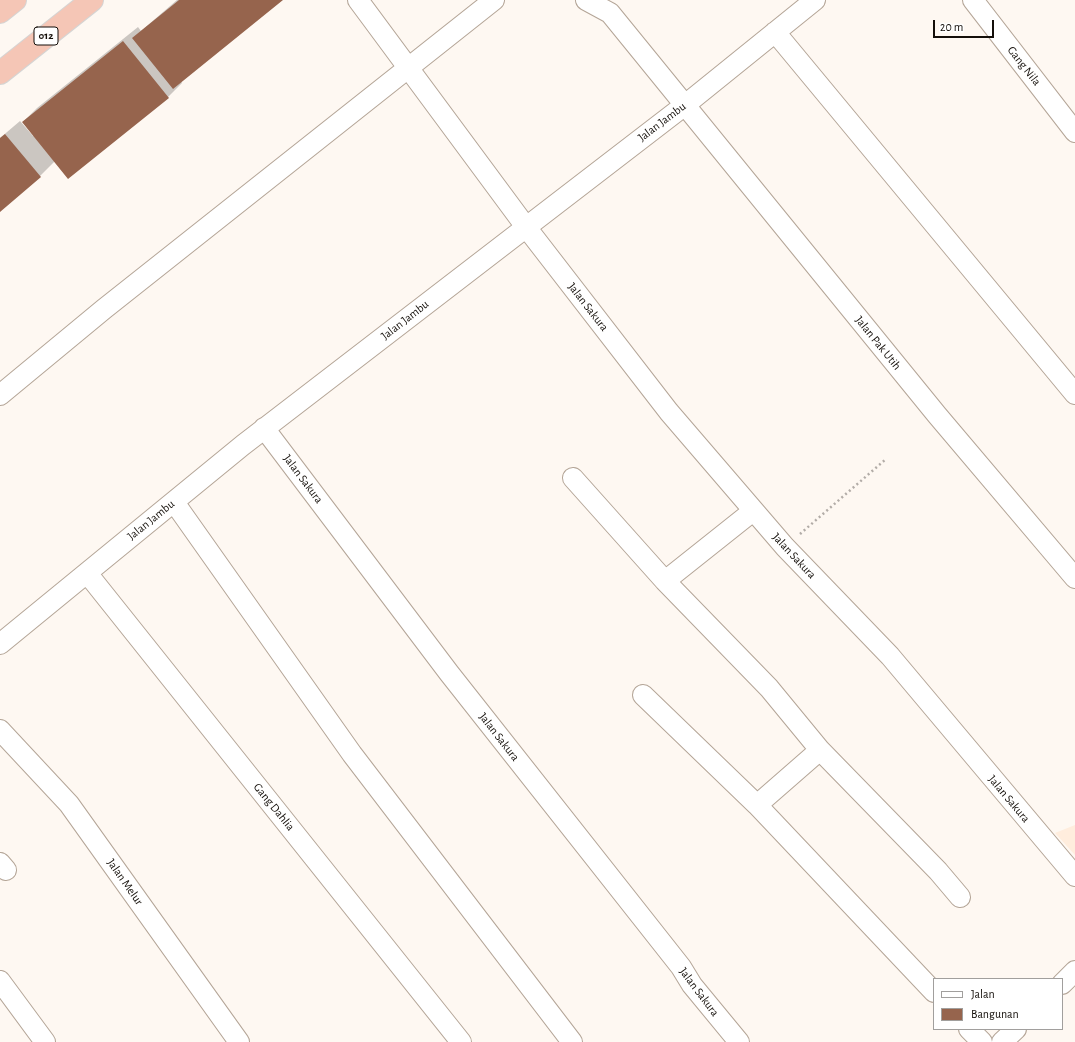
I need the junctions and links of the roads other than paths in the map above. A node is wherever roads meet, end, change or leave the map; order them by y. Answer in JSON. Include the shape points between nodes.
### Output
{"nodes":[{"id":1,"x":15,"y":0,"type":"edge"},
{"id":2,"x":92,"y":0,"type":"edge"},
{"id":3,"x":358,"y":0,"type":"edge"},
{"id":4,"x":494,"y":0,"type":"edge"},
{"id":5,"x":586,"y":0,"type":"edge"},
{"id":6,"x":815,"y":0,"type":"edge"},
{"id":7,"x":973,"y":0,"type":"edge"},
{"id":8,"x":0,"y":12,"type":"edge"},
{"id":9,"x":775,"y":32,"type":"junction"},
{"id":10,"x":408,"y":68,"type":"junction"},
{"id":11,"x":0,"y":72,"type":"edge"},
{"id":12,"x":685,"y":105,"type":"junction"},
{"id":13,"x":1075,"y":132,"type":"edge"},
{"id":14,"x":526,"y":227,"type":"junction"},
{"id":15,"x":1075,"y":394,"type":"edge"},
{"id":16,"x":0,"y":396,"type":"edge"},
{"id":17,"x":264,"y":428,"type":"junction"},
{"id":18,"x":573,"y":478,"type":"dead end"},
{"id":19,"x":174,"y":502,"type":"junction"},
{"id":20,"x":753,"y":511,"type":"junction"},
{"id":21,"x":87,"y":573,"type":"junction"},
{"id":22,"x":1075,"y":578,"type":"edge"},
{"id":23,"x":665,"y":581,"type":"junction"},
{"id":24,"x":0,"y":644,"type":"edge"},
{"id":25,"x":643,"y":695,"type":"dead end"},
{"id":26,"x":0,"y":730,"type":"edge"},
{"id":27,"x":820,"y":750,"type":"junction"},
{"id":28,"x":757,"y":805,"type":"junction"},
{"id":29,"x":1075,"y":876,"type":"edge"},
{"id":30,"x":960,"y":897,"type":"dead end"},
{"id":31,"x":1075,"y":971,"type":"edge"},
{"id":32,"x":0,"y":981,"type":"edge"},
{"id":33,"x":1063,"y":983,"type":"edge"},
{"id":34,"x":933,"y":991,"type":"edge"},
{"id":35,"x":970,"y":1030,"type":"edge"},
{"id":36,"x":1015,"y":1030,"type":"edge"},
{"id":37,"x":45,"y":1042,"type":"edge"},
{"id":38,"x":239,"y":1042,"type":"edge"},
{"id":39,"x":461,"y":1042,"type":"edge"},
{"id":40,"x":572,"y":1042,"type":"edge"},
{"id":41,"x":739,"y":1042,"type":"edge"},
{"id":42,"x":982,"y":1042,"type":"edge"},
{"id":43,"x":1002,"y":1042,"type":"edge"}],
"edges":[{"from":1,"to":8,"type":"highway"},
{"from":2,"to":11,"type":"highway","number":"012"},
{"from":3,"to":10,"type":"street","name":"Jalan Sakura"},
{"from":4,"to":10,"type":"street"},
{"from":5,"to":12,"type":"street","name":"Jalan Pak Utih","via":[[610,13]]},
{"from":6,"to":9,"type":"street","name":"Jalan Jambu"},
{"from":7,"to":13,"type":"street","name":"Gang Nila"},
{"from":9,"to":12,"type":"street","name":"Jalan Jambu"},
{"from":9,"to":15,"type":"street"},
{"from":10,"to":14,"type":"street","name":"Jalan Sakura"},
{"from":10,"to":16,"type":"street","via":[[104,309]]},
{"from":12,"to":14,"type":"street","name":"Jalan Jambu"},
{"from":12,"to":22,"type":"street","name":"Jalan Pak Utih","via":[[937,415]]},
{"from":14,"to":17,"type":"street","name":"Jalan Jambu"},
{"from":14,"to":20,"type":"street","name":"Jalan Sakura","via":[[669,412]]},
{"from":17,"to":19,"type":"street","name":"Jalan Jambu"},
{"from":17,"to":41,"type":"street","name":"Jalan Sakura","via":[[449,673]]},
{"from":18,"to":23,"type":"street"},
{"from":19,"to":21,"type":"street","name":"Jalan Jambu"},
{"from":19,"to":40,"type":"street","via":[[352,754]]},
{"from":20,"to":23,"type":"street"},
{"from":20,"to":29,"type":"street","name":"Jalan Sakura","via":[[890,656]]},
{"from":21,"to":24,"type":"street","name":"Jalan Jambu"},
{"from":21,"to":39,"type":"street","name":"Gang Dahlia"},
{"from":23,"to":27,"type":"street","via":[[769,688]]},
{"from":25,"to":28,"type":"street"},
{"from":26,"to":38,"type":"street","name":"Jalan Melur","via":[[69,804]]},
{"from":27,"to":28,"type":"street"},
{"from":27,"to":30,"type":"street"},
{"from":28,"to":34,"type":"street"},
{"from":31,"to":33,"type":"street"},
{"from":32,"to":37,"type":"street"},
{"from":35,"to":42,"type":"street"},
{"from":36,"to":43,"type":"street"}]}
